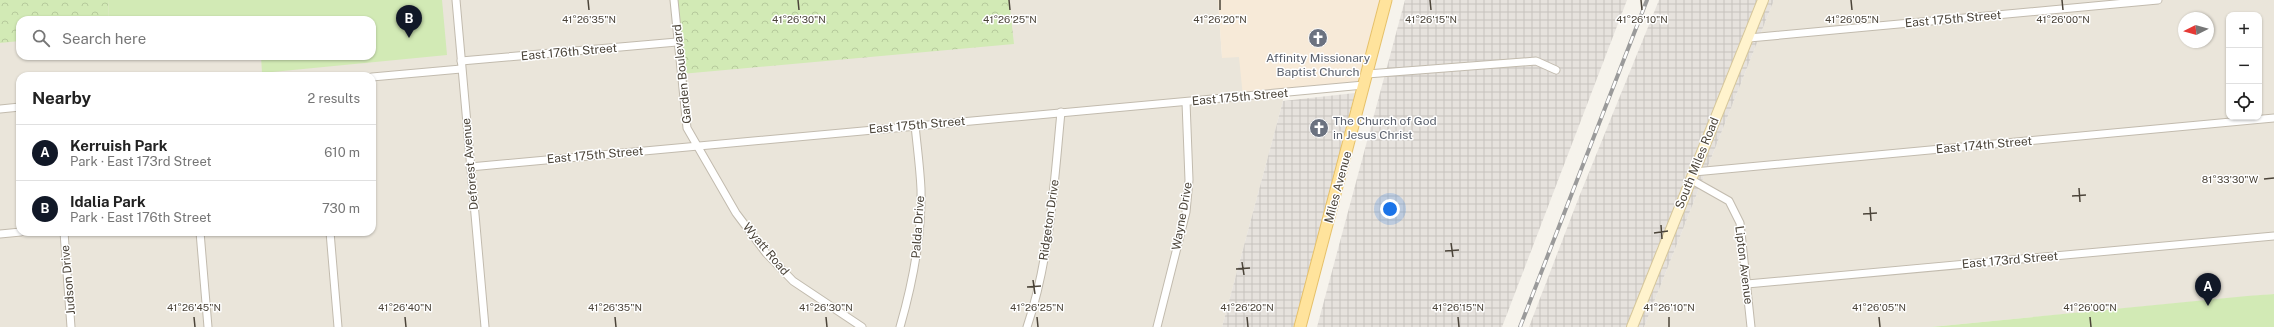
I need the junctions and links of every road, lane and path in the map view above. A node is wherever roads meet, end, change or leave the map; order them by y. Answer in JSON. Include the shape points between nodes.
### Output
{"nodes":[{"id":1,"x":456,"y":0,"type":"edge"},
{"id":2,"x":674,"y":0,"type":"edge"},
{"id":3,"x":1386,"y":0,"type":"edge"},
{"id":4,"x":1763,"y":0,"type":"edge"},
{"id":5,"x":2158,"y":0,"type":"edge"},
{"id":6,"x":1749,"y":38,"type":"junction"},
{"id":7,"x":677,"y":42,"type":"junction"},
{"id":8,"x":461,"y":65,"type":"junction"},
{"id":9,"x":1556,"y":70,"type":"dead end"},
{"id":10,"x":376,"y":76,"type":"edge"},
{"id":11,"x":1366,"y":80,"type":"junction"},
{"id":12,"x":1186,"y":102,"type":"junction"},
{"id":13,"x":16,"y":107,"type":"edge"},
{"id":14,"x":0,"y":108,"type":"edge"},
{"id":15,"x":1061,"y":112,"type":"junction"},
{"id":16,"x":2274,"y":118,"type":"edge"},
{"id":17,"x":915,"y":125,"type":"junction"},
{"id":18,"x":697,"y":146,"type":"junction"},
{"id":19,"x":470,"y":167,"type":"junction"},
{"id":20,"x":1692,"y":176,"type":"junction"},
{"id":21,"x":16,"y":232,"type":"edge"},
{"id":22,"x":0,"y":234,"type":"edge"},
{"id":23,"x":64,"y":236,"type":"edge"},
{"id":24,"x":200,"y":236,"type":"edge"},
{"id":25,"x":330,"y":236,"type":"edge"},
{"id":26,"x":2274,"y":236,"type":"edge"},
{"id":27,"x":1747,"y":284,"type":"junction"},
{"id":28,"x":71,"y":327,"type":"edge"},
{"id":29,"x":208,"y":327,"type":"edge"},
{"id":30,"x":338,"y":327,"type":"edge"},
{"id":31,"x":485,"y":327,"type":"edge"},
{"id":32,"x":862,"y":327,"type":"edge"},
{"id":33,"x":900,"y":327,"type":"edge"},
{"id":34,"x":1027,"y":327,"type":"edge"},
{"id":35,"x":1157,"y":327,"type":"edge"},
{"id":36,"x":1300,"y":327,"type":"edge"},
{"id":37,"x":1632,"y":327,"type":"edge"},
{"id":38,"x":1751,"y":327,"type":"edge"}],
"edges":[{"from":1,"to":8,"type":"street","name":"Deforest Avenue"},
{"from":2,"to":7,"type":"street","name":"Garden Boulevard"},
{"from":3,"to":11,"type":"main road","name":"Miles Avenue"},
{"from":4,"to":6,"type":"street","name":"South Miles Road"},
{"from":5,"to":6,"type":"street","name":"East 175th Street"},
{"from":6,"to":20,"type":"street","name":"South Miles Road"},
{"from":7,"to":8,"type":"street","name":"East 176th Street"},
{"from":7,"to":18,"type":"street","name":"Garden Boulevard","via":[[687,128]]},
{"from":8,"to":10,"type":"street","name":"East 176th Street"},
{"from":8,"to":19,"type":"street","name":"Deforest Avenue"},
{"from":9,"to":11,"type":"street","name":"East 175th Street","via":[[1536,61]]},
{"from":11,"to":12,"type":"street","name":"East 175th Street"},
{"from":11,"to":36,"type":"main road","name":"Miles Avenue"},
{"from":12,"to":15,"type":"street","name":"East 175th Street"},
{"from":12,"to":35,"type":"street","name":"Wayne Drive","via":[[1190,180],[1186,212]]},
{"from":13,"to":14,"type":"street"},
{"from":15,"to":17,"type":"street","name":"East 175th Street"},
{"from":15,"to":34,"type":"street","name":"Ridgeton Drive","via":[[1041,274]]},
{"from":16,"to":20,"type":"street","name":"East 174th Street"},
{"from":17,"to":18,"type":"street","name":"East 175th Street"},
{"from":17,"to":33,"type":"street","name":"Palda Drive","via":[[921,189],[920,226],[914,269]]},
{"from":18,"to":19,"type":"street","name":"East 175th Street"},
{"from":18,"to":32,"type":"street","name":"Wyatt Road","via":[[736,212],[766,253],[793,281]]},
{"from":19,"to":31,"type":"street","name":"Deforest Avenue"},
{"from":20,"to":27,"type":"street","name":"Lipton Avenue","via":[[1729,201],[1740,223]]},
{"from":20,"to":37,"type":"street","name":"South Miles Road"},
{"from":21,"to":22,"type":"street"},
{"from":23,"to":28,"type":"street","name":"Judson Drive"},
{"from":24,"to":29,"type":"street"},
{"from":25,"to":30,"type":"street"},
{"from":26,"to":27,"type":"street","name":"East 173rd Street"},
{"from":27,"to":38,"type":"street","name":"Lipton Avenue"}]}
